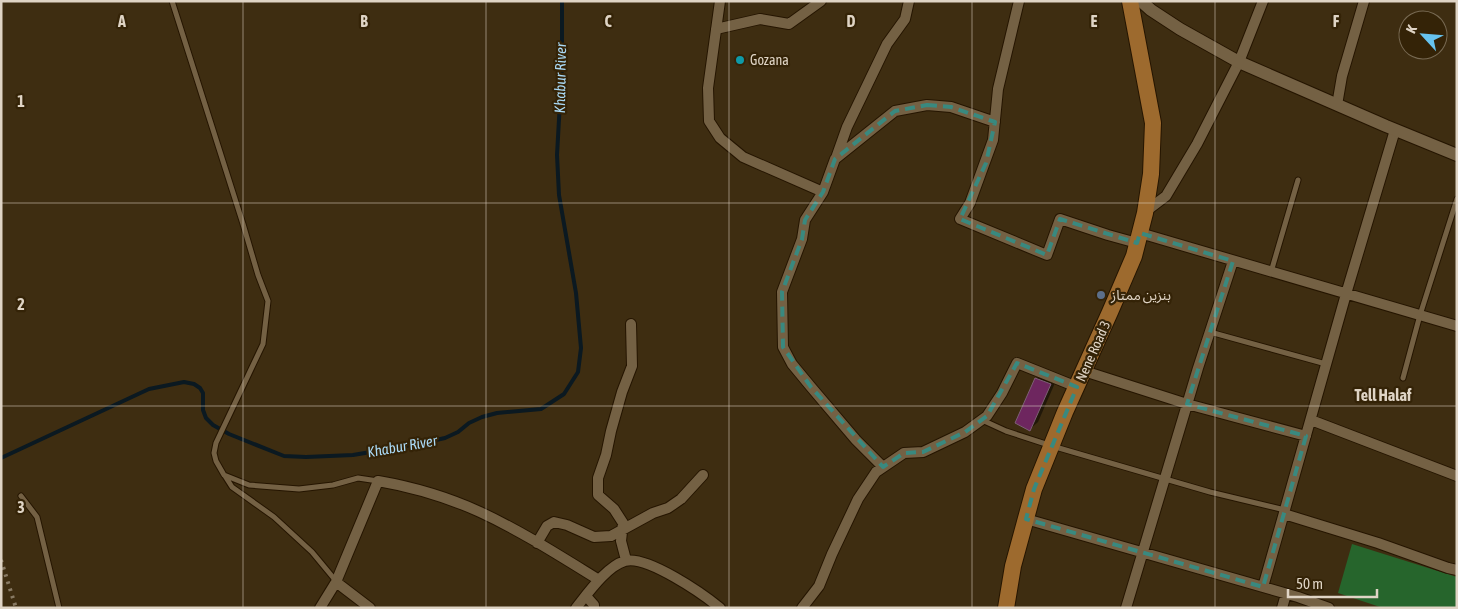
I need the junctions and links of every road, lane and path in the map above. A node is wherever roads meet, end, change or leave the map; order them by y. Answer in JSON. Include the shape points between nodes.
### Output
{"nodes":[{"id":1,"x":172,"y":1,"type":"edge"},
{"id":2,"x":720,"y":1,"type":"edge"},
{"id":3,"x":821,"y":1,"type":"edge"},
{"id":4,"x":909,"y":1,"type":"edge"},
{"id":5,"x":1019,"y":1,"type":"edge"},
{"id":6,"x":1130,"y":1,"type":"edge"},
{"id":7,"x":1141,"y":1,"type":"edge"},
{"id":8,"x":1263,"y":1,"type":"edge"},
{"id":9,"x":1364,"y":1,"type":"edge"},
{"id":10,"x":716,"y":29,"type":"junction"},
{"id":11,"x":1239,"y":62,"type":"junction"},
{"id":12,"x":1337,"y":105,"type":"junction"},
{"id":13,"x":995,"y":122,"type":"junction"},
{"id":14,"x":1396,"y":130,"type":"junction"},
{"id":15,"x":1457,"y":155,"type":"edge"},
{"id":16,"x":835,"y":159,"type":"junction"},
{"id":17,"x":1298,"y":180,"type":"dead end"},
{"id":18,"x":823,"y":192,"type":"junction"},
{"id":19,"x":1457,"y":199,"type":"edge"},
{"id":20,"x":1144,"y":213,"type":"junction"},
{"id":21,"x":1138,"y":238,"type":"junction"},
{"id":22,"x":1232,"y":261,"type":"junction"},
{"id":23,"x":1271,"y":272,"type":"junction"},
{"id":24,"x":1346,"y":294,"type":"junction"},
{"id":25,"x":1420,"y":315,"type":"junction"},
{"id":26,"x":631,"y":324,"type":"dead end"},
{"id":27,"x":1457,"y":326,"type":"edge"},
{"id":28,"x":1210,"y":332,"type":"junction"},
{"id":29,"x":1326,"y":364,"type":"junction"},
{"id":30,"x":1084,"y":371,"type":"junction"},
{"id":31,"x":1402,"y":378,"type":"dead end"},
{"id":32,"x":1077,"y":387,"type":"junction"},
{"id":33,"x":1187,"y":404,"type":"junction"},
{"id":34,"x":982,"y":420,"type":"junction"},
{"id":35,"x":1311,"y":420,"type":"junction"},
{"id":36,"x":1306,"y":436,"type":"junction"},
{"id":37,"x":1052,"y":446,"type":"junction"},
{"id":38,"x":883,"y":467,"type":"junction"},
{"id":39,"x":224,"y":475,"type":"junction"},
{"id":40,"x":703,"y":475,"type":"dead end"},
{"id":41,"x":1457,"y":476,"type":"edge"},
{"id":42,"x":1165,"y":479,"type":"junction"},
{"id":43,"x":378,"y":481,"type":"junction"},
{"id":44,"x":21,"y":496,"type":"dead end"},
{"id":45,"x":1284,"y":512,"type":"junction"},
{"id":46,"x":1026,"y":520,"type":"junction"},
{"id":47,"x":622,"y":530,"type":"junction"},
{"id":48,"x":537,"y":543,"type":"junction"},
{"id":49,"x":1143,"y":554,"type":"junction"},
{"id":50,"x":626,"y":560,"type":"junction"},
{"id":51,"x":1457,"y":570,"type":"edge"},
{"id":52,"x":599,"y":580,"type":"junction"},
{"id":53,"x":336,"y":582,"type":"junction"},
{"id":54,"x":1263,"y":587,"type":"junction"},
{"id":55,"x":1286,"y":594,"type":"junction"},
{"id":56,"x":586,"y":596,"type":"junction"},
{"id":57,"x":59,"y":608,"type":"edge"},
{"id":58,"x":320,"y":608,"type":"edge"},
{"id":59,"x":370,"y":608,"type":"edge"},
{"id":60,"x":576,"y":608,"type":"edge"},
{"id":61,"x":594,"y":608,"type":"edge"},
{"id":62,"x":720,"y":608,"type":"edge"},
{"id":63,"x":802,"y":608,"type":"edge"},
{"id":64,"x":1006,"y":608,"type":"edge"},
{"id":65,"x":1126,"y":608,"type":"edge"},
{"id":66,"x":1282,"y":608,"type":"edge"},
{"id":67,"x":1329,"y":608,"type":"edge"}],
"edges":[{"from":1,"to":39,"type":"lane","via":[[268,301],[263,344],[216,443],[214,453]]},
{"from":2,"to":10,"type":"street"},
{"from":3,"to":10,"type":"street","via":[[790,24],[760,19]]},
{"from":4,"to":16,"type":"street","via":[[905,19],[886,44]]},
{"from":5,"to":13,"type":"street","via":[[998,89]]},
{"from":6,"to":20,"type":"main road","name":"Nene Road 3","via":[[1153,123],[1151,174]]},
{"from":7,"to":11,"type":"street","via":[[1180,29]]},
{"from":8,"to":11,"type":"street"},
{"from":9,"to":12,"type":"street"},
{"from":10,"to":18,"type":"street","via":[[708,88],[709,121],[720,138],[743,157]]},
{"from":11,"to":12,"type":"street"},
{"from":11,"to":20,"type":"street","via":[[1166,196]]},
{"from":12,"to":14,"type":"street"},
{"from":13,"to":16,"type":"street","via":[[951,107],[928,105],[895,111]]},
{"from":13,"to":21,"type":"street","via":[[986,163],[960,219],[1047,255],[1060,219],[1108,235]]},
{"from":14,"to":15,"type":"street"},
{"from":14,"to":24,"type":"street"},
{"from":16,"to":18,"type":"street"},
{"from":17,"to":23,"type":"lane"},
{"from":18,"to":38,"type":"street","via":[[805,220],[802,239],[782,292],[783,347],[792,364]]},
{"from":19,"to":25,"type":"lane"},
{"from":20,"to":21,"type":"main road","name":"Nene Road 3"},
{"from":21,"to":22,"type":"street"},
{"from":21,"to":30,"type":"main road","name":"Nene Road 3","via":[[1134,256]]},
{"from":22,"to":23,"type":"street"},
{"from":22,"to":28,"type":"street"},
{"from":23,"to":24,"type":"street"},
{"from":24,"to":25,"type":"street"},
{"from":24,"to":29,"type":"street"},
{"from":25,"to":27,"type":"street"},
{"from":25,"to":31,"type":"lane"},
{"from":26,"to":47,"type":"street","via":[[632,366],[598,478],[598,495],[614,509],[623,524]]},
{"from":28,"to":29,"type":"lane"},
{"from":28,"to":33,"type":"street"},
{"from":29,"to":35,"type":"street"},
{"from":30,"to":32,"type":"main road","name":"Nene Road 3"},
{"from":30,"to":33,"type":"street"},
{"from":32,"to":34,"type":"street","via":[[1017,363],[1002,393]]},
{"from":32,"to":37,"type":"main road","name":"Nene Road 3"},
{"from":33,"to":36,"type":"street"},
{"from":33,"to":42,"type":"street"},
{"from":34,"to":37,"type":"lane"},
{"from":34,"to":38,"type":"street","via":[[965,432],[922,452],[904,453]]},
{"from":35,"to":36,"type":"street"},
{"from":35,"to":41,"type":"street"},
{"from":36,"to":45,"type":"street"},
{"from":37,"to":42,"type":"lane"},
{"from":37,"to":46,"type":"main road","name":"Nene Road 3","via":[[1034,489]]},
{"from":38,"to":63,"type":"street","via":[[858,499],[819,586]]},
{"from":39,"to":43,"type":"lane","via":[[249,484],[299,489],[358,478]]},
{"from":39,"to":53,"type":"lane","via":[[232,487],[312,552]]},
{"from":40,"to":47,"type":"street","via":[[668,508]]},
{"from":42,"to":45,"type":"lane"},
{"from":42,"to":49,"type":"street"},
{"from":43,"to":48,"type":"street","via":[[412,487],[480,512]]},
{"from":43,"to":53,"type":"street"},
{"from":44,"to":57,"type":"lane","via":[[37,517]]},
{"from":45,"to":51,"type":"street"},
{"from":45,"to":54,"type":"street"},
{"from":46,"to":49,"type":"street"},
{"from":46,"to":64,"type":"main road","name":"Nene Road 3"},
{"from":47,"to":48,"type":"street","via":[[611,536],[594,537],[554,522],[546,526]]},
{"from":47,"to":50,"type":"street"},
{"from":48,"to":52,"type":"street"},
{"from":49,"to":54,"type":"street"},
{"from":49,"to":65,"type":"street"},
{"from":50,"to":52,"type":"street"},
{"from":50,"to":62,"type":"street","via":[[642,562],[671,575]]},
{"from":52,"to":56,"type":"street"},
{"from":53,"to":58,"type":"street"},
{"from":53,"to":59,"type":"street"},
{"from":54,"to":55,"type":"street"},
{"from":55,"to":66,"type":"street"},
{"from":55,"to":67,"type":"street"},
{"from":56,"to":60,"type":"street"},
{"from":56,"to":61,"type":"street"}]}
